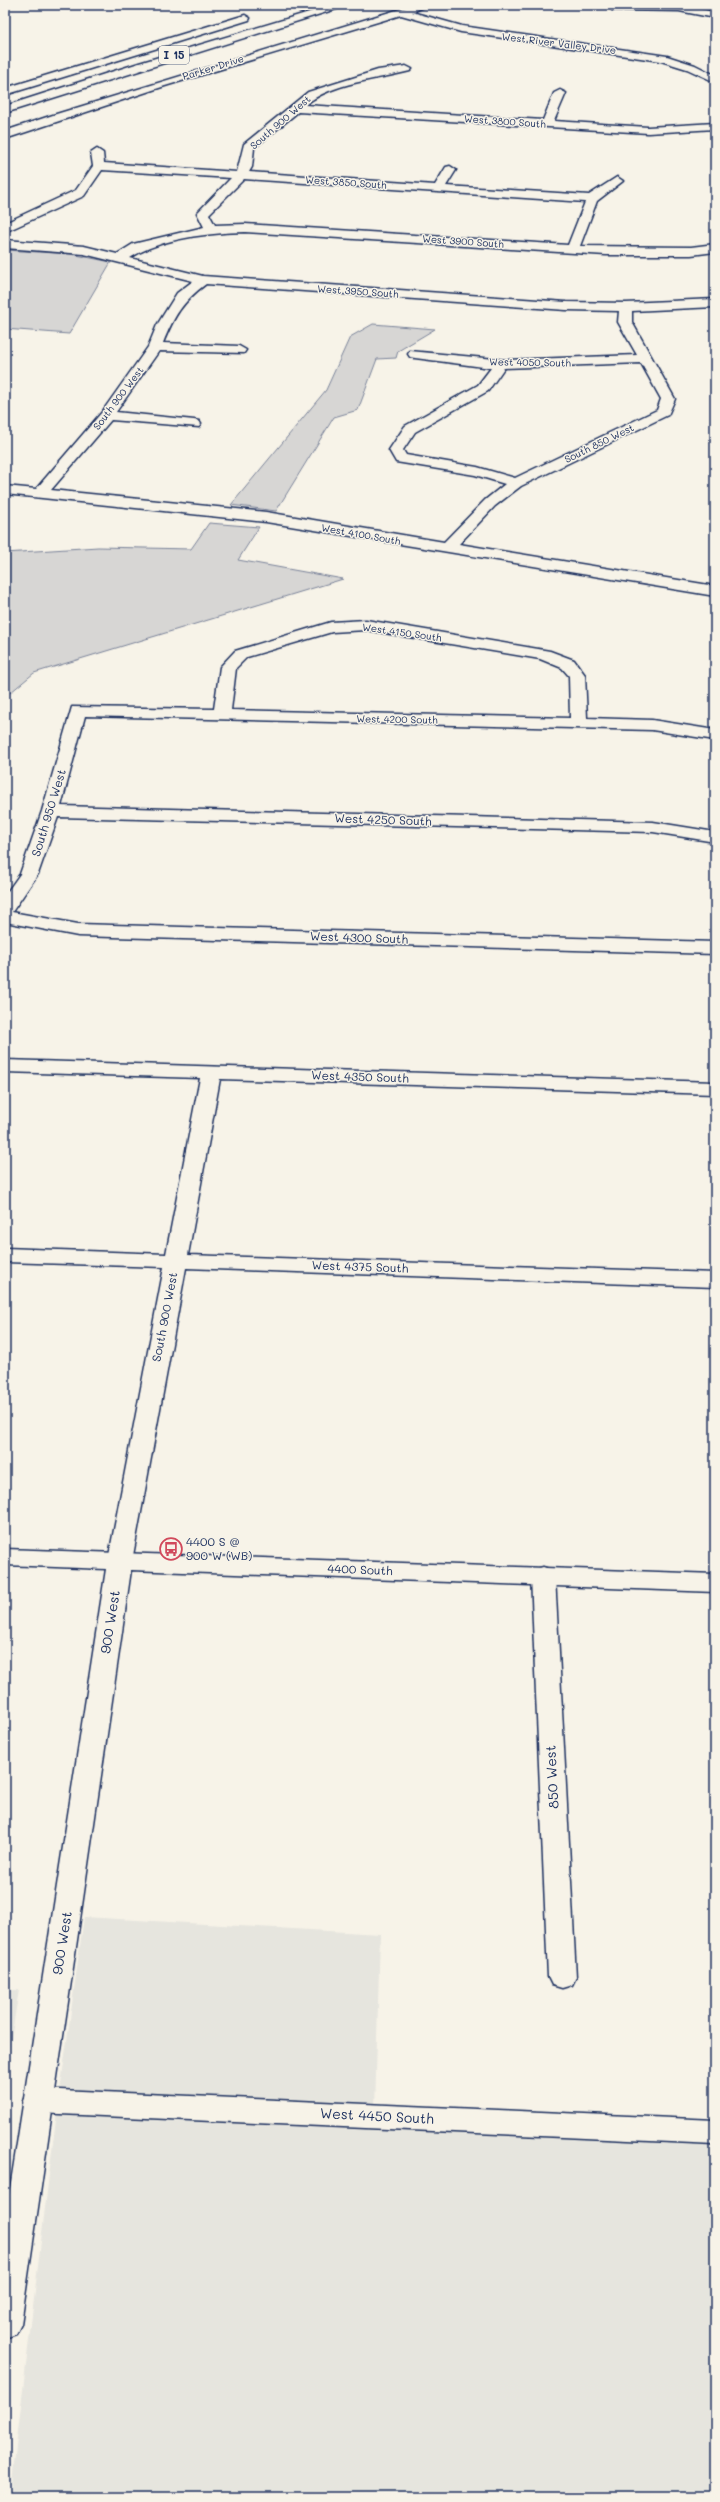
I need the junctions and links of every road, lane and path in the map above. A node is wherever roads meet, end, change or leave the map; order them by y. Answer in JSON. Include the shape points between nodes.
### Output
{"nodes":[{"id":1,"x":344,"y":5,"type":"edge"},
{"id":2,"x":424,"y":5,"type":"edge"},
{"id":3,"x":616,"y":8,"type":"dead end"},
{"id":4,"x":401,"y":12,"type":"junction"},
{"id":5,"x":715,"y":15,"type":"edge"},
{"id":6,"x":253,"y":16,"type":"dead end"},
{"id":7,"x":406,"y":69,"type":"dead end"},
{"id":8,"x":715,"y":79,"type":"edge"},
{"id":9,"x":5,"y":92,"type":"edge"},
{"id":10,"x":560,"y":93,"type":"dead end"},
{"id":11,"x":295,"y":108,"type":"junction"},
{"id":12,"x":5,"y":110,"type":"edge"},
{"id":13,"x":547,"y":123,"type":"junction"},
{"id":14,"x":715,"y":126,"type":"edge"},
{"id":15,"x":5,"y":136,"type":"edge"},
{"id":16,"x":97,"y":153,"type":"dead end"},
{"id":17,"x":99,"y":166,"type":"junction"},
{"id":18,"x":450,"y":170,"type":"dead end"},
{"id":19,"x":241,"y":175,"type":"junction"},
{"id":20,"x":617,"y":181,"type":"dead end"},
{"id":21,"x":438,"y":189,"type":"junction"},
{"id":22,"x":592,"y":199,"type":"junction"},
{"id":23,"x":5,"y":228,"type":"edge"},
{"id":24,"x":211,"y":229,"type":"junction"},
{"id":25,"x":5,"y":244,"type":"edge"},
{"id":26,"x":573,"y":248,"type":"junction"},
{"id":27,"x":715,"y":248,"type":"edge"},
{"id":28,"x":120,"y":258,"type":"junction"},
{"id":29,"x":203,"y":280,"type":"junction"},
{"id":30,"x":715,"y":303,"type":"edge"},
{"id":31,"x":626,"y":307,"type":"junction"},
{"id":32,"x":155,"y":347,"type":"junction"},
{"id":33,"x":239,"y":350,"type":"dead end"},
{"id":34,"x":415,"y":354,"type":"dead end"},
{"id":35,"x":646,"y":359,"type":"junction"},
{"id":36,"x":501,"y":363,"type":"junction"},
{"id":37,"x":107,"y":415,"type":"junction"},
{"id":38,"x":194,"y":424,"type":"dead end"},
{"id":39,"x":516,"y":482,"type":"junction"},
{"id":40,"x":5,"y":490,"type":"edge"},
{"id":41,"x":40,"y":494,"type":"junction"},
{"id":42,"x":447,"y":548,"type":"junction"},
{"id":43,"x":715,"y":591,"type":"edge"},
{"id":44,"x":78,"y":711,"type":"joint"},
{"id":45,"x":222,"y":714,"type":"junction"},
{"id":46,"x":578,"y":723,"type":"junction"},
{"id":47,"x":715,"y":735,"type":"edge"},
{"id":48,"x":51,"y":811,"type":"junction"},
{"id":49,"x":715,"y":837,"type":"edge"},
{"id":50,"x":5,"y":908,"type":"edge"},
{"id":51,"x":5,"y":916,"type":"edge"},
{"id":52,"x":715,"y":948,"type":"edge"},
{"id":53,"x":5,"y":1066,"type":"edge"},
{"id":54,"x":211,"y":1072,"type":"junction"},
{"id":55,"x":715,"y":1088,"type":"edge"},
{"id":56,"x":5,"y":1255,"type":"edge"},
{"id":57,"x":176,"y":1261,"type":"junction"},
{"id":58,"x":715,"y":1280,"type":"edge"},
{"id":59,"x":5,"y":1557,"type":"edge"},
{"id":60,"x":120,"y":1561,"type":"junction"},
{"id":61,"x":543,"y":1576,"type":"junction"},
{"id":62,"x":715,"y":1583,"type":"edge"},
{"id":63,"x":562,"y":1977,"type":"dead end"},
{"id":64,"x":38,"y":2100,"type":"junction"},
{"id":65,"x":715,"y":2132,"type":"edge"},
{"id":66,"x":5,"y":2324,"type":"edge"}],
"edges":[{"from":1,"to":12,"type":"main road","number":"I 15","via":[[143,64]]},
{"from":2,"to":4,"type":"main road","name":"Parker Drive"},
{"from":3,"to":5,"type":"main road","via":[[686,8]]},
{"from":4,"to":8,"type":"main road","name":"West River Valley Drive","via":[[461,29],[663,58]]},
{"from":4,"to":15,"type":"main road","name":"Parker Drive","via":[[238,59]]},
{"from":6,"to":9,"type":"main road","number":"I 15"},
{"from":7,"to":11,"type":"main road","name":"South 900 West","via":[[382,72],[312,94]]},
{"from":10,"to":13,"type":"main road"},
{"from":11,"to":13,"type":"main road","name":"West 3800 South"},
{"from":11,"to":19,"type":"main road","name":"South 900 West","via":[[248,148],[246,167]]},
{"from":13,"to":14,"type":"main road","name":"West 3800 South","via":[[648,130]]},
{"from":16,"to":17,"type":"main road"},
{"from":17,"to":19,"type":"main road","name":"West 3850 South"},
{"from":17,"to":23,"type":"main road","via":[[80,193]]},
{"from":18,"to":21,"type":"main road"},
{"from":19,"to":21,"type":"main road","name":"West 3850 South"},
{"from":19,"to":24,"type":"main road","name":"South 900 West","via":[[203,213]]},
{"from":20,"to":22,"type":"main road"},
{"from":21,"to":22,"type":"main road","name":"West 3850 South"},
{"from":22,"to":26,"type":"main road"},
{"from":24,"to":26,"type":"main road","name":"West 3900 South","via":[[253,229]]},
{"from":24,"to":28,"type":"main road","via":[[138,247]]},
{"from":25,"to":28,"type":"main road","name":"West 3950 South","via":[[84,250]]},
{"from":26,"to":27,"type":"main road","name":"West 3900 South","via":[[691,251]]},
{"from":28,"to":29,"type":"main road","name":"West 3950 South"},
{"from":29,"to":31,"type":"main road","name":"West 3950 South","via":[[566,306]]},
{"from":29,"to":32,"type":"main road","name":"South 900 West","via":[[182,296],[164,325]]},
{"from":30,"to":31,"type":"main road","name":"West 3950 South"},
{"from":31,"to":35,"type":"main road","name":"South 850 West","via":[[625,322]]},
{"from":32,"to":33,"type":"main road"},
{"from":32,"to":37,"type":"main road","name":"South 900 West"},
{"from":34,"to":36,"type":"main road","name":"West 4050 South","via":[[434,358]]},
{"from":35,"to":36,"type":"main road","name":"West 4050 South","via":[[541,364]]},
{"from":35,"to":39,"type":"main road","name":"South 850 West","via":[[668,399],[663,412]]},
{"from":36,"to":39,"type":"main road","via":[[483,388],[410,429],[396,450],[401,459],[477,471]]},
{"from":37,"to":38,"type":"main road"},
{"from":37,"to":41,"type":"main road","name":"South 900 West"},
{"from":39,"to":42,"type":"main road","name":"South 850 West","via":[[490,503]]},
{"from":40,"to":41,"type":"main road","name":"West 4100 South"},
{"from":41,"to":42,"type":"main road","name":"West 4100 South","via":[[266,517]]},
{"from":42,"to":43,"type":"main road","name":"West 4100 South"},
{"from":44,"to":45,"type":"main road","name":"West 4200 South"},
{"from":44,"to":48,"type":"main road","name":"South 950 West"},
{"from":45,"to":46,"type":"main road","name":"West 4200 South"},
{"from":45,"to":46,"type":"main road","name":"West 4150 South","via":[[228,667],[241,654],[331,627],[366,625],[544,655],[568,664],[578,675]]},
{"from":46,"to":47,"type":"main road","name":"West 4200 South","via":[[652,725]]},
{"from":48,"to":49,"type":"main road","name":"West 4250 South","via":[[653,827]]},
{"from":48,"to":50,"type":"main road","name":"South 950 West","via":[[29,874]]},
{"from":51,"to":52,"type":"main road","name":"West 4300 South","via":[[78,930]]},
{"from":53,"to":54,"type":"main road","name":"West 4350 South"},
{"from":54,"to":55,"type":"main road","name":"West 4350 South"},
{"from":54,"to":57,"type":"main road","name":"South 900 West"},
{"from":56,"to":57,"type":"main road","name":"West 4375 South"},
{"from":57,"to":58,"type":"main road","name":"West 4375 South"},
{"from":57,"to":60,"type":"main road","name":"South 900 West"},
{"from":59,"to":60,"type":"main road","name":"4400 South"},
{"from":60,"to":61,"type":"main road","name":"4400 South"},
{"from":60,"to":64,"type":"main road","name":"900 West"},
{"from":61,"to":62,"type":"main road","name":"4400 South"},
{"from":61,"to":63,"type":"main road","name":"850 West"},
{"from":64,"to":65,"type":"main road","name":"West 4450 South"},
{"from":64,"to":66,"type":"main road","name":"900 West"}]}
